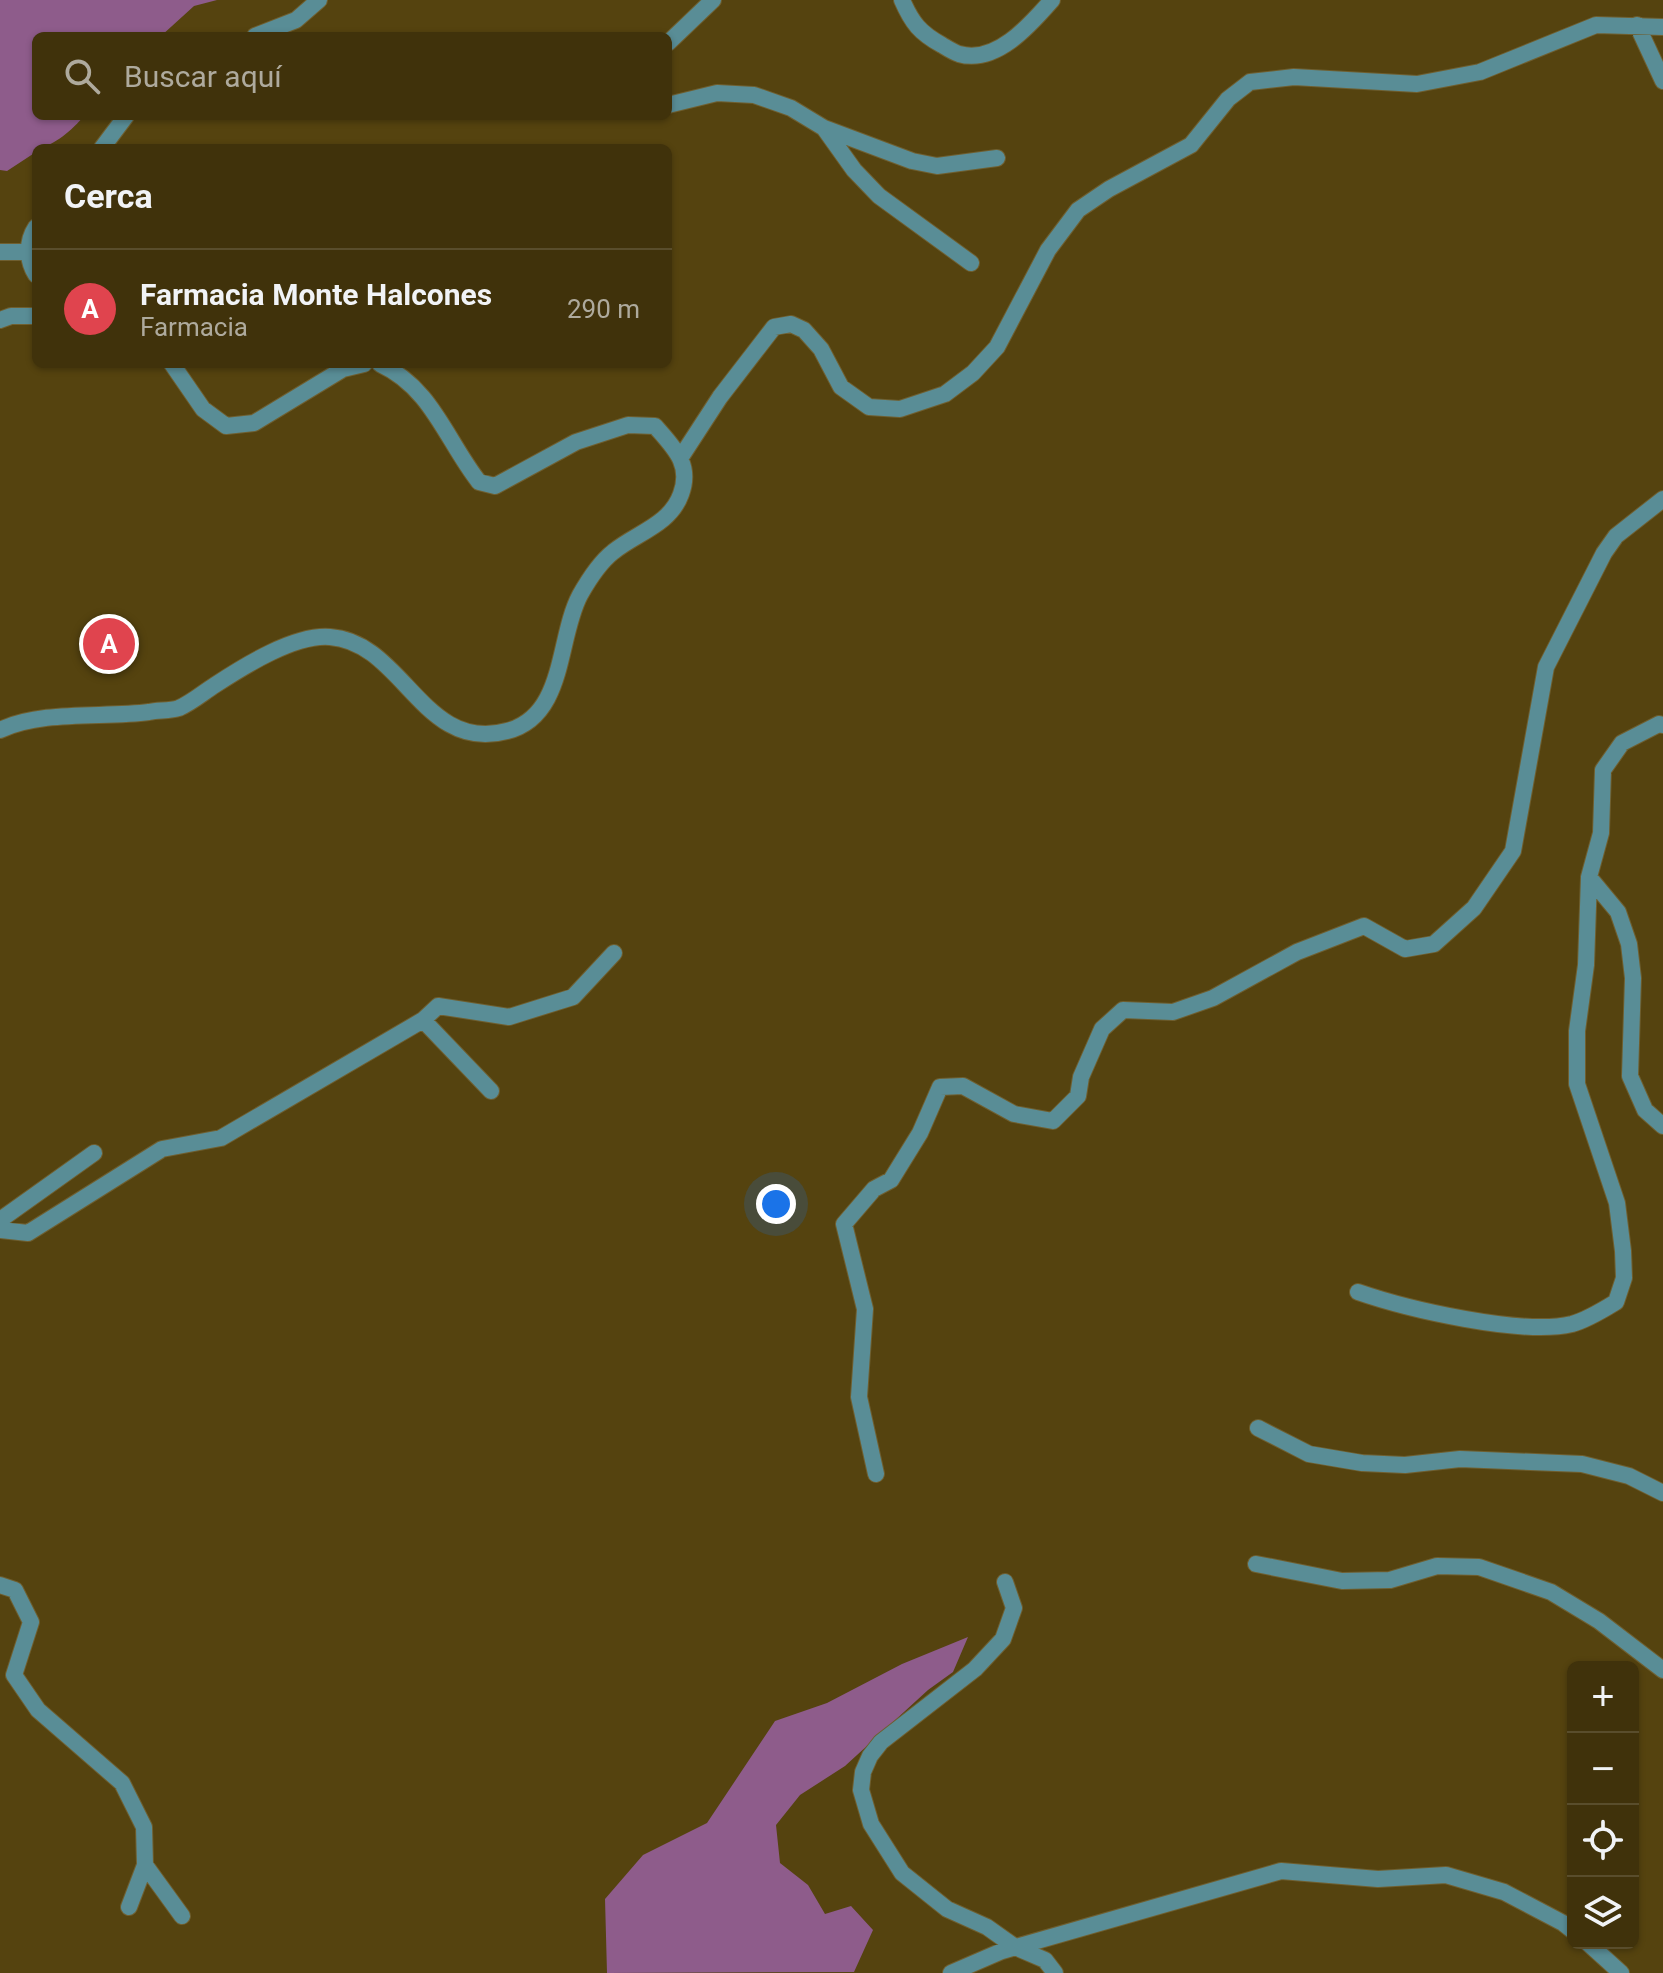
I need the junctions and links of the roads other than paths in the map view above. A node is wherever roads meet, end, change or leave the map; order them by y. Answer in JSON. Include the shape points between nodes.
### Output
{"nodes":[{"id":1,"x":319,"y":0,"type":"edge"},
{"id":2,"x":713,"y":0,"type":"edge"},
{"id":3,"x":902,"y":0,"type":"edge"},
{"id":4,"x":1052,"y":0,"type":"edge"},
{"id":5,"x":1637,"y":25,"type":"junction"},
{"id":6,"x":1663,"y":27,"type":"edge"},
{"id":7,"x":265,"y":32,"type":"edge"},
{"id":8,"x":672,"y":39,"type":"edge"},
{"id":9,"x":1663,"y":81,"type":"edge"},
{"id":10,"x":672,"y":104,"type":"edge"},
{"id":11,"x":123,"y":120,"type":"edge"},
{"id":12,"x":824,"y":128,"type":"junction"},
{"id":13,"x":105,"y":144,"type":"edge"},
{"id":14,"x":997,"y":158,"type":"dead end"},
{"id":15,"x":32,"y":233,"type":"edge"},
{"id":16,"x":0,"y":252,"type":"edge"},
{"id":17,"x":29,"y":252,"type":"junction"},
{"id":18,"x":971,"y":263,"type":"dead end"},
{"id":19,"x":32,"y":269,"type":"edge"},
{"id":20,"x":32,"y":316,"type":"edge"},
{"id":21,"x":0,"y":320,"type":"edge"},
{"id":22,"x":175,"y":368,"type":"edge"},
{"id":23,"x":347,"y":368,"type":"edge"},
{"id":24,"x":389,"y":368,"type":"edge"},
{"id":25,"x":681,"y":457,"type":"junction"},
{"id":26,"x":1663,"y":499,"type":"edge"},
{"id":27,"x":1663,"y":725,"type":"edge"},
{"id":28,"x":0,"y":730,"type":"edge"},
{"id":29,"x":1589,"y":877,"type":"junction"},
{"id":30,"x":614,"y":953,"type":"dead end"},
{"id":31,"x":423,"y":1020,"type":"junction"},
{"id":32,"x":491,"y":1091,"type":"dead end"},
{"id":33,"x":1663,"y":1126,"type":"edge"},
{"id":34,"x":94,"y":1153,"type":"dead end"},
{"id":35,"x":0,"y":1220,"type":"edge"},
{"id":36,"x":0,"y":1230,"type":"edge"},
{"id":37,"x":1358,"y":1292,"type":"dead end"},
{"id":38,"x":1258,"y":1428,"type":"dead end"},
{"id":39,"x":876,"y":1474,"type":"dead end"},
{"id":40,"x":1663,"y":1493,"type":"edge"},
{"id":41,"x":1256,"y":1564,"type":"dead end"},
{"id":42,"x":1005,"y":1582,"type":"dead end"},
{"id":43,"x":0,"y":1585,"type":"edge"},
{"id":44,"x":1663,"y":1670,"type":"edge"},
{"id":45,"x":145,"y":1865,"type":"junction"},
{"id":46,"x":129,"y":1907,"type":"dead end"},
{"id":47,"x":182,"y":1916,"type":"dead end"},
{"id":48,"x":1567,"y":1926,"type":"edge"},
{"id":49,"x":1015,"y":1947,"type":"junction"},
{"id":50,"x":1595,"y":1949,"type":"edge"},
{"id":51,"x":951,"y":1973,"type":"edge"},
{"id":52,"x":1055,"y":1973,"type":"edge"},
{"id":53,"x":1621,"y":1973,"type":"edge"}],
"edges":[{"from":1,"to":7,"type":"street","via":[[296,20]]},
{"from":2,"to":8,"type":"street"},
{"from":3,"to":4,"type":"street","via":[[922,34],[961,55],[985,54],[1007,43]]},
{"from":5,"to":6,"type":"street"},
{"from":5,"to":9,"type":"street"},
{"from":5,"to":25,"type":"street","via":[[1596,25],[1480,72],[1417,84],[1294,77],[1250,82],[1228,99],[1191,145],[1078,210],[1048,250],[997,347],[945,394],[900,409],[869,407],[841,387],[804,330],[791,324],[774,327]]},
{"from":10,"to":12,"type":"street","via":[[717,93],[754,95],[791,108]]},
{"from":11,"to":13,"type":"street"},
{"from":12,"to":14,"type":"street","via":[[937,166]]},
{"from":12,"to":18,"type":"street","via":[[879,196]]},
{"from":15,"to":17,"type":"street"},
{"from":16,"to":17,"type":"street"},
{"from":17,"to":19,"type":"street"},
{"from":20,"to":21,"type":"street"},
{"from":22,"to":23,"type":"street","via":[[203,409],[226,426],[254,423]]},
{"from":24,"to":25,"type":"street","via":[[431,404],[458,456],[479,482],[495,486],[576,442],[628,425],[655,426]]},
{"from":25,"to":28,"type":"street","via":[[681,496],[663,521],[613,552],[591,576],[577,600],[549,695],[537,715],[508,731],[473,734],[450,727],[356,641],[328,636],[297,641],[179,708],[61,717]]},
{"from":26,"to":39,"type":"street","via":[[1616,536],[1604,553],[1546,667],[1513,851],[1474,908],[1434,944],[1405,949],[1364,926],[1173,1012],[1123,1010],[1102,1029],[1078,1096],[1053,1121],[1014,1114],[963,1086],[940,1087],[891,1180],[874,1189],[844,1224],[865,1309],[859,1397]]},
{"from":27,"to":29,"type":"street","via":[[1622,743],[1603,770],[1601,833]]},
{"from":29,"to":33,"type":"street","via":[[1618,912],[1629,944],[1630,1076],[1645,1110]]},
{"from":29,"to":37,"type":"street","via":[[1575,1062],[1577,1084],[1617,1203],[1624,1278],[1616,1302],[1573,1324],[1535,1327],[1465,1318]]},
{"from":30,"to":31,"type":"street","via":[[573,997],[509,1017],[438,1006]]},
{"from":31,"to":32,"type":"street"},
{"from":31,"to":36,"type":"street","via":[[221,1138],[162,1149],[28,1233]]},
{"from":34,"to":35,"type":"street"},
{"from":38,"to":40,"type":"street","via":[[1309,1454],[1362,1463],[1460,1459],[1582,1464],[1629,1476]]},
{"from":41,"to":44,"type":"street","via":[[1342,1581],[1390,1580],[1437,1566],[1479,1567],[1551,1592]]},
{"from":42,"to":49,"type":"street","via":[[1014,1608],[1003,1639],[975,1669],[881,1742],[863,1772],[861,1790],[871,1824],[902,1873],[947,1909]]},
{"from":43,"to":45,"type":"street","via":[[15,1590],[31,1622],[14,1675],[38,1710],[122,1783],[144,1827]]},
{"from":45,"to":46,"type":"street"},
{"from":45,"to":47,"type":"street"},
{"from":48,"to":49,"type":"street","via":[[1504,1892],[1446,1875],[1378,1879],[1281,1871]]},
{"from":49,"to":51,"type":"street"},
{"from":49,"to":52,"type":"street","via":[[1045,1960]]},
{"from":50,"to":53,"type":"street"}]}
